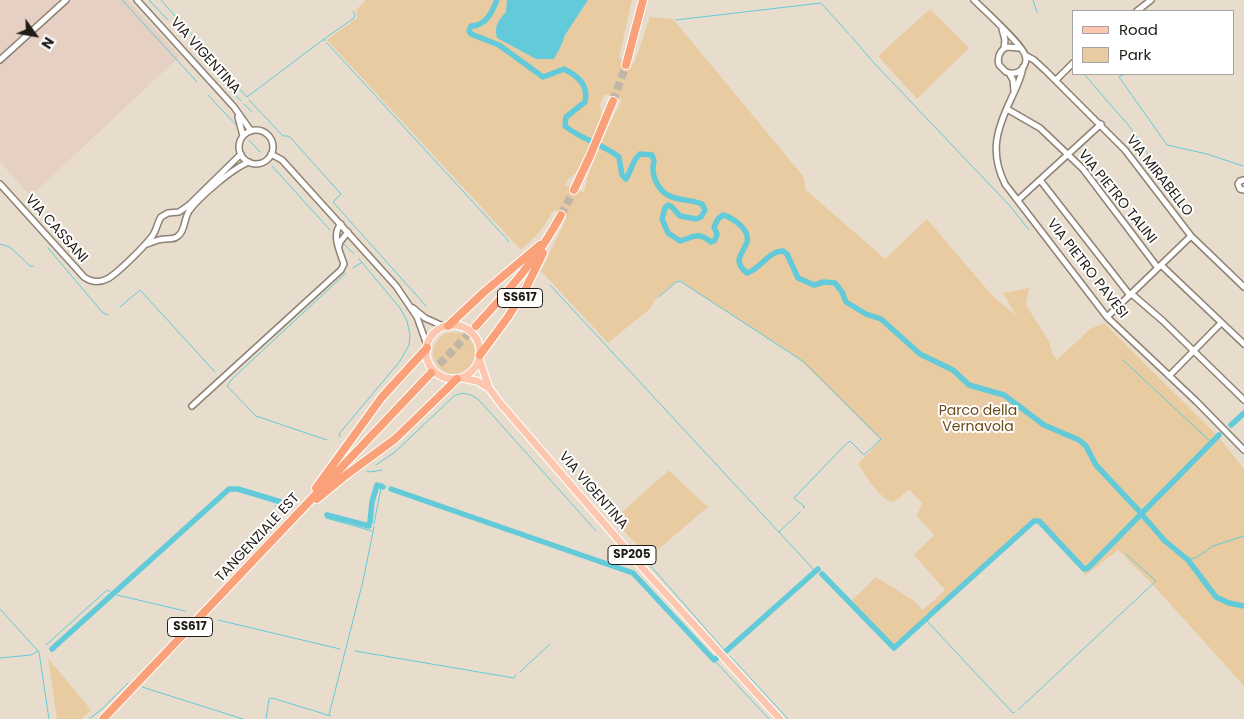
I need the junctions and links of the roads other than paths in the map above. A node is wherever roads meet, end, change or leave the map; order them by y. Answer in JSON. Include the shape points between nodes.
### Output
{"nodes":[{"id":1,"x":66,"y":0,"type":"edge"},
{"id":2,"x":137,"y":0,"type":"edge"},
{"id":3,"x":643,"y":0,"type":"edge"},
{"id":4,"x":974,"y":0,"type":"edge"},
{"id":5,"x":1151,"y":0,"type":"edge"},
{"id":6,"x":1138,"y":10,"type":"edge"},
{"id":7,"x":1002,"y":28,"type":"junction"},
{"id":8,"x":1004,"y":48,"type":"junction"},
{"id":9,"x":1019,"y":48,"type":"junction"},
{"id":10,"x":1025,"y":56,"type":"junction"},
{"id":11,"x":0,"y":60,"type":"edge"},
{"id":12,"x":1072,"y":64,"type":"edge"},
{"id":13,"x":626,"y":65,"type":"tunnel mouth"},
{"id":14,"x":1024,"y":66,"type":"junction"},
{"id":15,"x":1046,"y":71,"type":"junction"},
{"id":16,"x":1009,"y":73,"type":"junction"},
{"id":17,"x":1056,"y":80,"type":"junction"},
{"id":18,"x":1013,"y":95,"type":"junction"},
{"id":19,"x":613,"y":101,"type":"tunnel mouth"},
{"id":20,"x":234,"y":107,"type":"junction"},
{"id":21,"x":1006,"y":109,"type":"junction"},
{"id":22,"x":1101,"y":124,"type":"junction"},
{"id":23,"x":252,"y":131,"type":"junction"},
{"id":24,"x":243,"y":136,"type":"junction"},
{"id":25,"x":241,"y":154,"type":"junction"},
{"id":26,"x":271,"y":154,"type":"junction"},
{"id":27,"x":1068,"y":154,"type":"junction"},
{"id":28,"x":249,"y":162,"type":"junction"},
{"id":29,"x":1040,"y":180,"type":"junction"},
{"id":30,"x":1244,"y":180,"type":"edge"},
{"id":31,"x":0,"y":184,"type":"edge"},
{"id":32,"x":574,"y":190,"type":"tunnel mouth"},
{"id":33,"x":1244,"y":190,"type":"edge"},
{"id":34,"x":1018,"y":200,"type":"junction"},
{"id":35,"x":175,"y":213,"type":"junction"},
{"id":36,"x":561,"y":215,"type":"tunnel mouth"},
{"id":37,"x":183,"y":223,"type":"junction"},
{"id":38,"x":341,"y":224,"type":"junction"},
{"id":39,"x":157,"y":227,"type":"junction"},
{"id":40,"x":348,"y":232,"type":"junction"},
{"id":41,"x":551,"y":236,"type":"junction"},
{"id":42,"x":1191,"y":236,"type":"junction"},
{"id":43,"x":166,"y":238,"type":"junction"},
{"id":44,"x":145,"y":245,"type":"junction"},
{"id":45,"x":339,"y":249,"type":"junction"},
{"id":46,"x":1160,"y":266,"type":"junction"},
{"id":47,"x":1244,"y":288,"type":"edge"},
{"id":48,"x":1129,"y":294,"type":"junction"},
{"id":49,"x":411,"y":307,"type":"junction"},
{"id":50,"x":1106,"y":317,"type":"junction"},
{"id":51,"x":1221,"y":323,"type":"junction"},
{"id":52,"x":446,"y":326,"type":"junction"},
{"id":53,"x":476,"y":326,"type":"tunnel mouth"},
{"id":54,"x":1244,"y":344,"type":"edge"},
{"id":55,"x":427,"y":347,"type":"junction"},
{"id":56,"x":1193,"y":352,"type":"junction"},
{"id":57,"x":480,"y":357,"type":"junction"},
{"id":58,"x":431,"y":373,"type":"tunnel mouth"},
{"id":59,"x":1169,"y":376,"type":"junction"},
{"id":60,"x":459,"y":378,"type":"junction"},
{"id":61,"x":489,"y":388,"type":"junction"},
{"id":62,"x":1244,"y":400,"type":"edge"},
{"id":63,"x":192,"y":406,"type":"dead end"},
{"id":64,"x":1244,"y":450,"type":"edge"},
{"id":65,"x":277,"y":536,"type":"junction"},
{"id":66,"x":103,"y":719,"type":"edge"},
{"id":67,"x":780,"y":719,"type":"edge"}],
"edges":[{"from":1,"to":11,"type":"street"},
{"from":2,"to":20,"type":"street","name":"VIA VIGENTINA"},
{"from":3,"to":13,"type":"highway"},
{"from":4,"to":7,"type":"street"},
{"from":5,"to":6,"type":"street"},
{"from":7,"to":8,"type":"street"},
{"from":7,"to":9,"type":"street"},
{"from":8,"to":9,"type":"street"},
{"from":8,"to":16,"type":"street","via":[[998,62]]},
{"from":9,"to":10,"type":"street"},
{"from":10,"to":14,"type":"street"},
{"from":10,"to":15,"type":"street","name":"VIA MIRABELLO"},
{"from":12,"to":17,"type":"street"},
{"from":14,"to":15,"type":"street","name":"VIA MIRABELLO","via":[[1036,64]]},
{"from":14,"to":16,"type":"street","via":[[1018,72]]},
{"from":14,"to":18,"type":"street","name":"VIA PIETRO PAVESI"},
{"from":15,"to":17,"type":"street","name":"VIA MIRABELLO"},
{"from":16,"to":18,"type":"street","via":[[1014,84]]},
{"from":17,"to":22,"type":"street","name":"VIA MIRABELLO"},
{"from":18,"to":21,"type":"street","name":"VIA PIETRO PAVESI"},
{"from":19,"to":32,"type":"highway"},
{"from":20,"to":23,"type":"street","name":"VIA VIGENTINA"},
{"from":20,"to":24,"type":"street","name":"VIA VIGENTINA"},
{"from":21,"to":27,"type":"street","name":"VIA PIETRO TALINI","via":[[1040,128]]},
{"from":21,"to":34,"type":"street","name":"VIA PIETRO PAVESI","via":[[996,144],[997,166]]},
{"from":22,"to":27,"type":"street"},
{"from":22,"to":42,"type":"street","name":"VIA MIRABELLO"},
{"from":23,"to":24,"type":"street"},
{"from":23,"to":26,"type":"street","via":[[262,132],[270,138]]},
{"from":24,"to":25,"type":"street"},
{"from":25,"to":28,"type":"street"},
{"from":25,"to":35,"type":"street","name":"VIA CASSANI","via":[[189,205]]},
{"from":26,"to":28,"type":"street","via":[[259,164]]},
{"from":26,"to":38,"type":"street","name":"VIA VIGENTINA","via":[[282,160]]},
{"from":27,"to":29,"type":"street"},
{"from":27,"to":46,"type":"street","name":"VIA PIETRO TALINI"},
{"from":28,"to":37,"type":"street","name":"VIA CASSANI","via":[[232,172],[193,206]]},
{"from":29,"to":34,"type":"street"},
{"from":29,"to":48,"type":"street"},
{"from":30,"to":33,"type":"street","via":[[1238,184]]},
{"from":31,"to":44,"type":"street","name":"VIA CASSANI","via":[[89,281],[107,279]]},
{"from":34,"to":50,"type":"street","name":"VIA PIETRO PAVESI"},
{"from":35,"to":37,"type":"street"},
{"from":35,"to":39,"type":"street","name":"VIA CASSANI","via":[[160,217]]},
{"from":36,"to":41,"type":"highway","number":"SS617"},
{"from":37,"to":43,"type":"street","name":"VIA CASSANI","via":[[181,234],[174,239]]},
{"from":38,"to":40,"type":"street","name":"VIA VIGENTINA"},
{"from":38,"to":45,"type":"street","via":[[337,228]]},
{"from":39,"to":43,"type":"street"},
{"from":39,"to":44,"type":"street","name":"VIA CASSANI"},
{"from":40,"to":45,"type":"street"},
{"from":40,"to":49,"type":"street","name":"VIA VIGENTINA"},
{"from":41,"to":52,"type":"highway","number":"SS617"},
{"from":41,"to":53,"type":"highway","number":"SS617","via":[[526,271]]},
{"from":41,"to":57,"type":"highway","number":"SS617","via":[[526,288]]},
{"from":42,"to":46,"type":"street"},
{"from":42,"to":47,"type":"street","name":"VIA MIRABELLO"},
{"from":43,"to":44,"type":"street","name":"VIA CASSANI"},
{"from":45,"to":63,"type":"street","via":[[344,264],[341,270]]},
{"from":46,"to":48,"type":"street"},
{"from":46,"to":51,"type":"street","name":"VIA PIETRO TALINI"},
{"from":48,"to":50,"type":"street"},
{"from":48,"to":56,"type":"street","via":[[1163,321]]},
{"from":49,"to":52,"type":"street","name":"VIA VIGENTINA","via":[[425,318]]},
{"from":49,"to":55,"type":"street","name":"VIA VIGENTINA"},
{"from":50,"to":59,"type":"street","name":"VIA PIETRO PAVESI"},
{"from":51,"to":54,"type":"street","name":"VIA PIETRO TALINI"},
{"from":51,"to":56,"type":"street"},
{"from":52,"to":55,"type":"main road","via":[[434,334]]},
{"from":52,"to":57,"type":"main road","name":"VIA VIGENTINA","number":"SP205","via":[[460,326],[472,333],[479,345]]},
{"from":55,"to":60,"type":"main road","name":"VIA VIGENTINA","via":[[428,362],[432,368],[445,378]]},
{"from":55,"to":65,"type":"highway","number":"SS617","via":[[382,397],[328,473]]},
{"from":56,"to":59,"type":"street"},
{"from":56,"to":62,"type":"street"},
{"from":57,"to":60,"type":"main road","via":[[474,370]]},
{"from":57,"to":61,"type":"main road","name":"VIA VIGENTINA","number":"SP205"},
{"from":58,"to":65,"type":"highway","name":"TANGENZIALE EST","number":"SS617"},
{"from":59,"to":64,"type":"street","name":"VIA PIETRO PAVESI"},
{"from":60,"to":61,"type":"main road","name":"VIA VIGENTINA","via":[[477,381]]},
{"from":60,"to":65,"type":"highway","number":"SS617","via":[[395,439],[333,486]]},
{"from":61,"to":67,"type":"main road","name":"VIA VIGENTINA","number":"SP205","via":[[647,573]]},
{"from":65,"to":66,"type":"highway","name":"TANGENZIALE EST","number":"SS617"}]}
